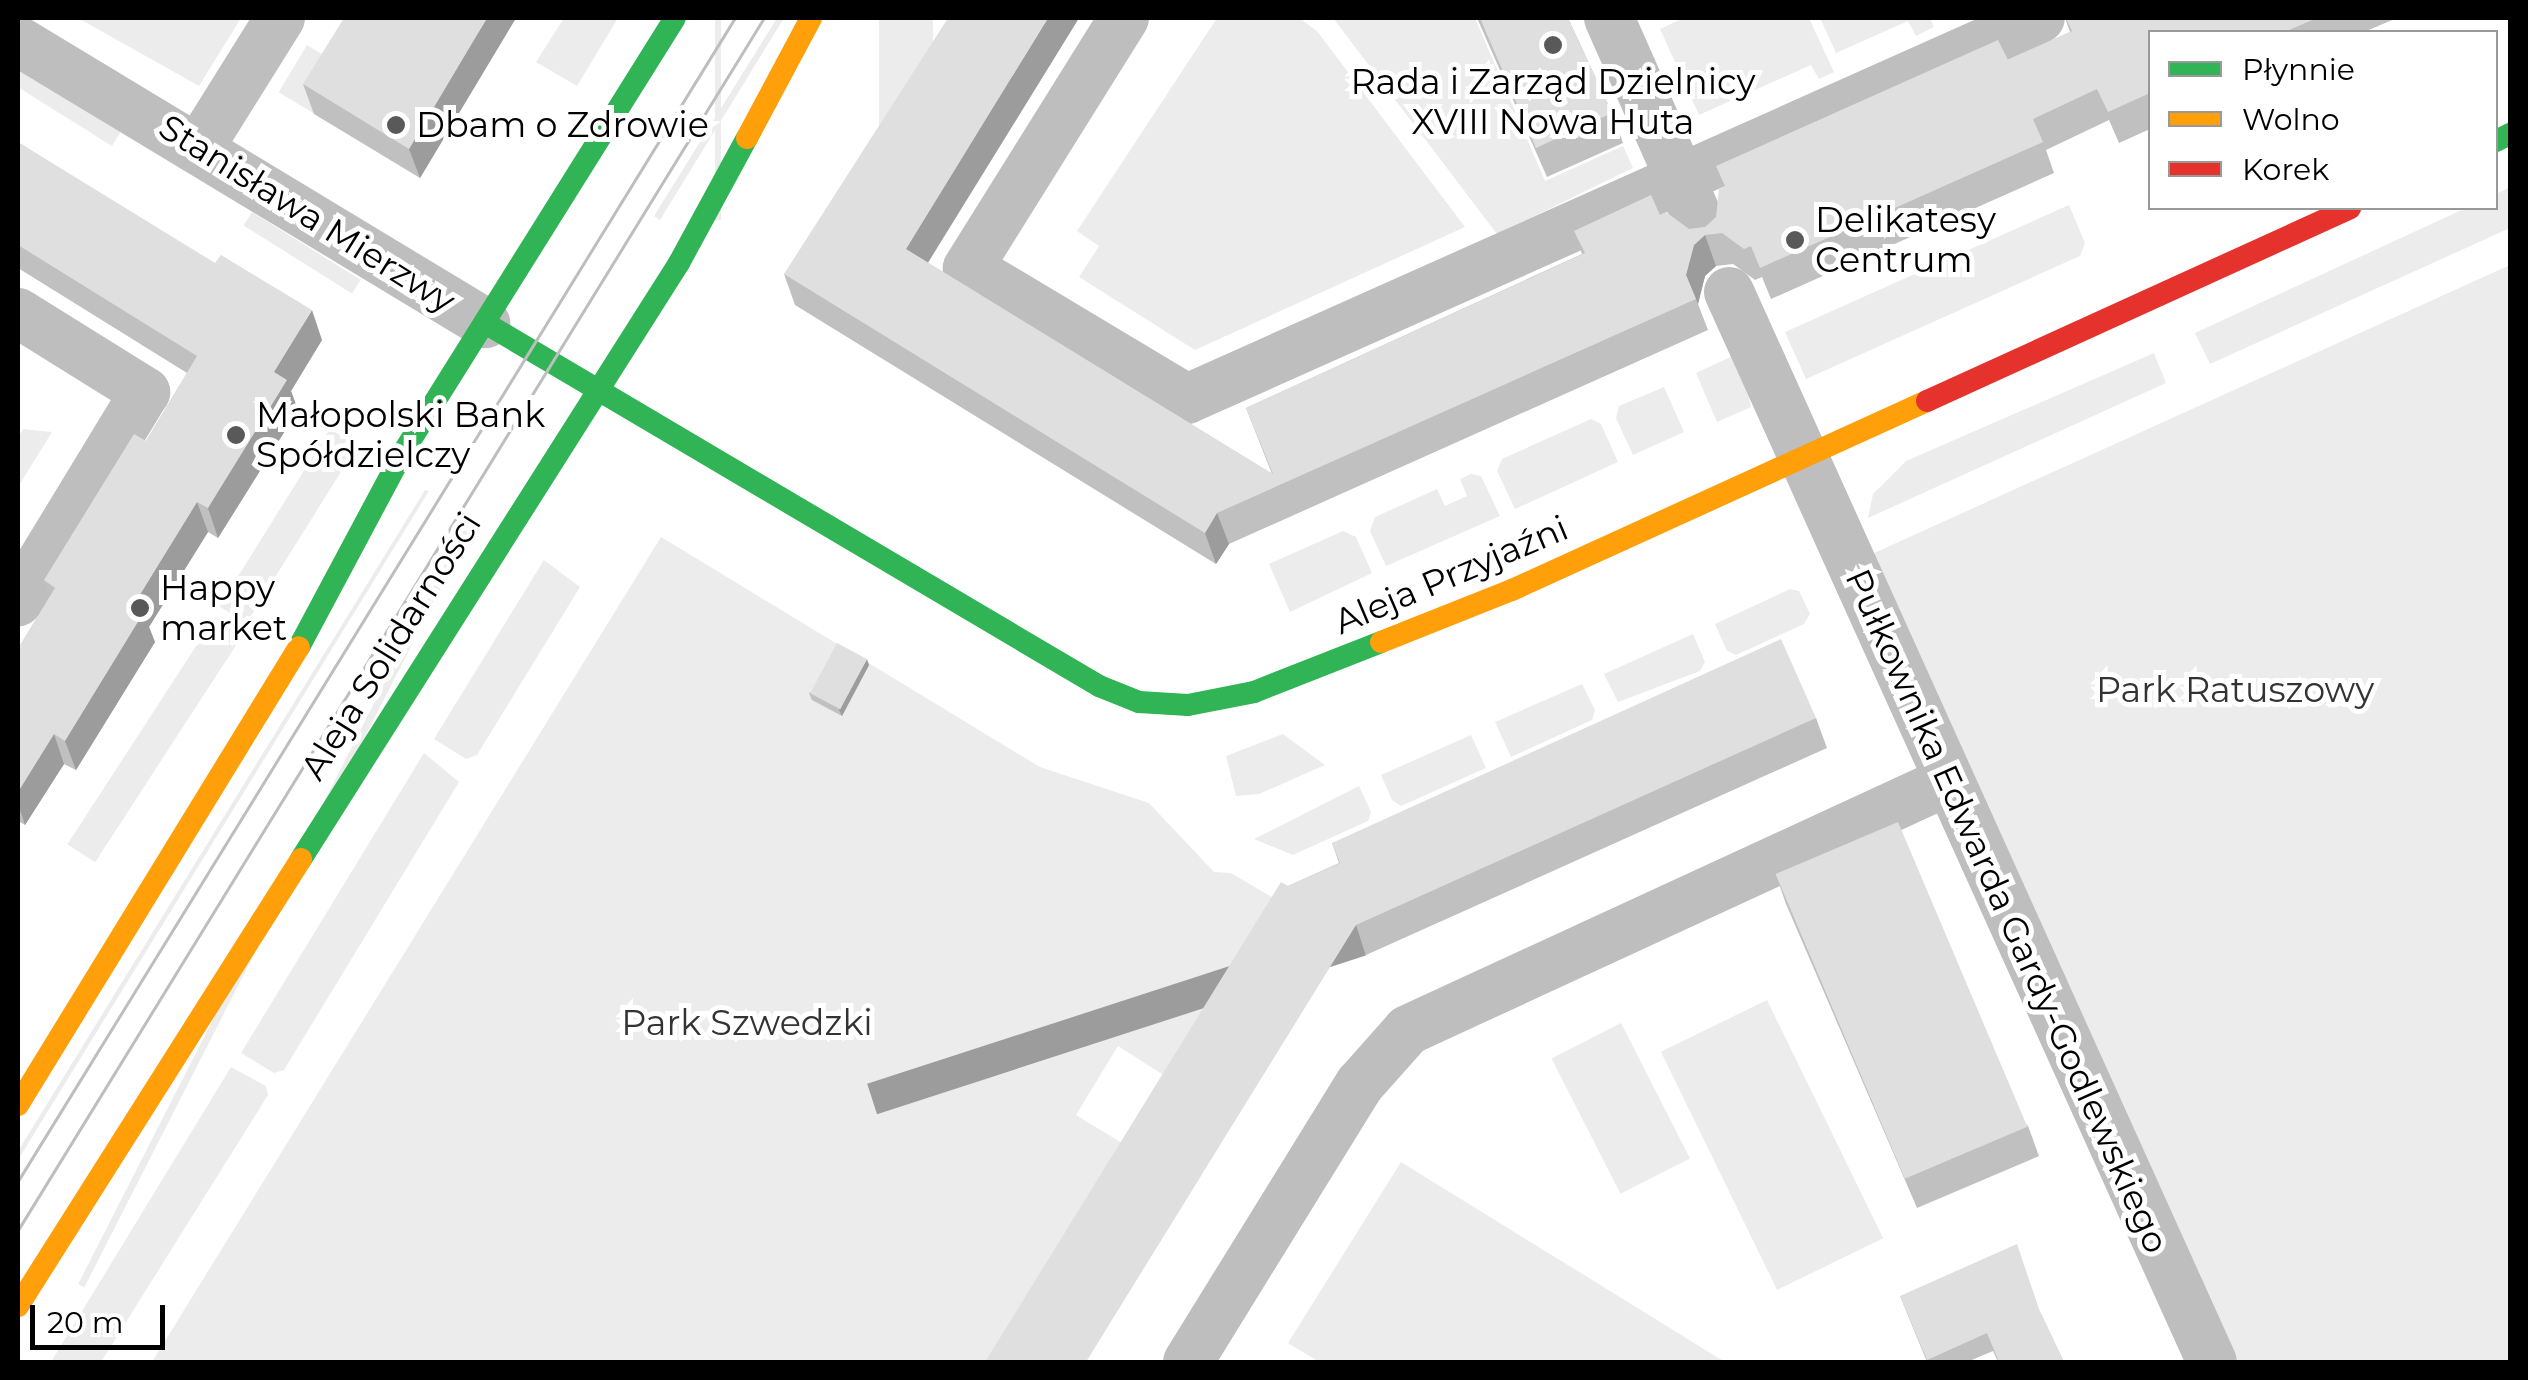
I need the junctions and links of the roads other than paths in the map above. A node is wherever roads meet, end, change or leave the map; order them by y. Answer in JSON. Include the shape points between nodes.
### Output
{"nodes":[{"id":1,"x":280,"y":18,"type":"edge"},
{"id":2,"x":675,"y":18,"type":"edge"},
{"id":3,"x":811,"y":18,"type":"edge"},
{"id":4,"x":1124,"y":18,"type":"edge"},
{"id":5,"x":1610,"y":18,"type":"edge"},
{"id":6,"x":2040,"y":18,"type":"edge"},
{"id":7,"x":18,"y":41,"type":"edge"},
{"id":8,"x":200,"y":146,"type":"junction"},
{"id":9,"x":1681,"y":180,"type":"junction"},
{"id":10,"x":2346,"y":210,"type":"edge"},
{"id":11,"x":1704,"y":232,"type":"edge"},
{"id":12,"x":1730,"y":292,"type":"edge"},
{"id":13,"x":18,"y":313,"type":"edge"},
{"id":14,"x":484,"y":323,"type":"junction"},
{"id":15,"x":594,"y":392,"type":"junction"},
{"id":16,"x":1802,"y":460,"type":"junction"},
{"id":17,"x":18,"y":601,"type":"edge"},
{"id":18,"x":1948,"y":780,"type":"junction"},
{"id":19,"x":18,"y":1105,"type":"edge"},
{"id":20,"x":18,"y":1306,"type":"edge"},
{"id":21,"x":1188,"y":1362,"type":"edge"},
{"id":22,"x":2212,"y":1362,"type":"edge"}],
"edges":[{"from":1,"to":8,"type":"street"},
{"from":2,"to":14,"type":"street"},
{"from":3,"to":15,"type":"street","name":"Aleja Solidarności","via":[[679,263]]},
{"from":4,"to":9,"type":"street","via":[[968,268],[1187,399]]},
{"from":5,"to":9,"type":"street"},
{"from":6,"to":9,"type":"street"},
{"from":7,"to":8,"type":"street","name":"Stanisława Mierzwy"},
{"from":8,"to":14,"type":"street","name":"Stanisława Mierzwy"},
{"from":9,"to":11,"type":"street"},
{"from":10,"to":16,"type":"street","name":"Aleja Przyjaźni"},
{"from":12,"to":16,"type":"street","name":"Pułkownika Edwarda Gardy-Godlewskiego"},
{"from":13,"to":17,"type":"street","via":[[146,392]]},
{"from":14,"to":15,"type":"street","name":"Stanisława Mierzwy"},
{"from":14,"to":19,"type":"street","via":[[377,497],[317,617]]},
{"from":15,"to":16,"type":"street","name":"Aleja Przyjaźni","via":[[1099,686],[1171,706],[1230,699],[1288,680],[1512,590]]},
{"from":15,"to":20,"type":"street","name":"Aleja Solidarności"},
{"from":16,"to":18,"type":"street","name":"Pułkownika Edwarda Gardy-Godlewskiego"},
{"from":18,"to":21,"type":"street","via":[[1408,1030],[1360,1084]]},
{"from":18,"to":22,"type":"street","name":"Pułkownika Edwarda Gardy-Godlewskiego"}]}
